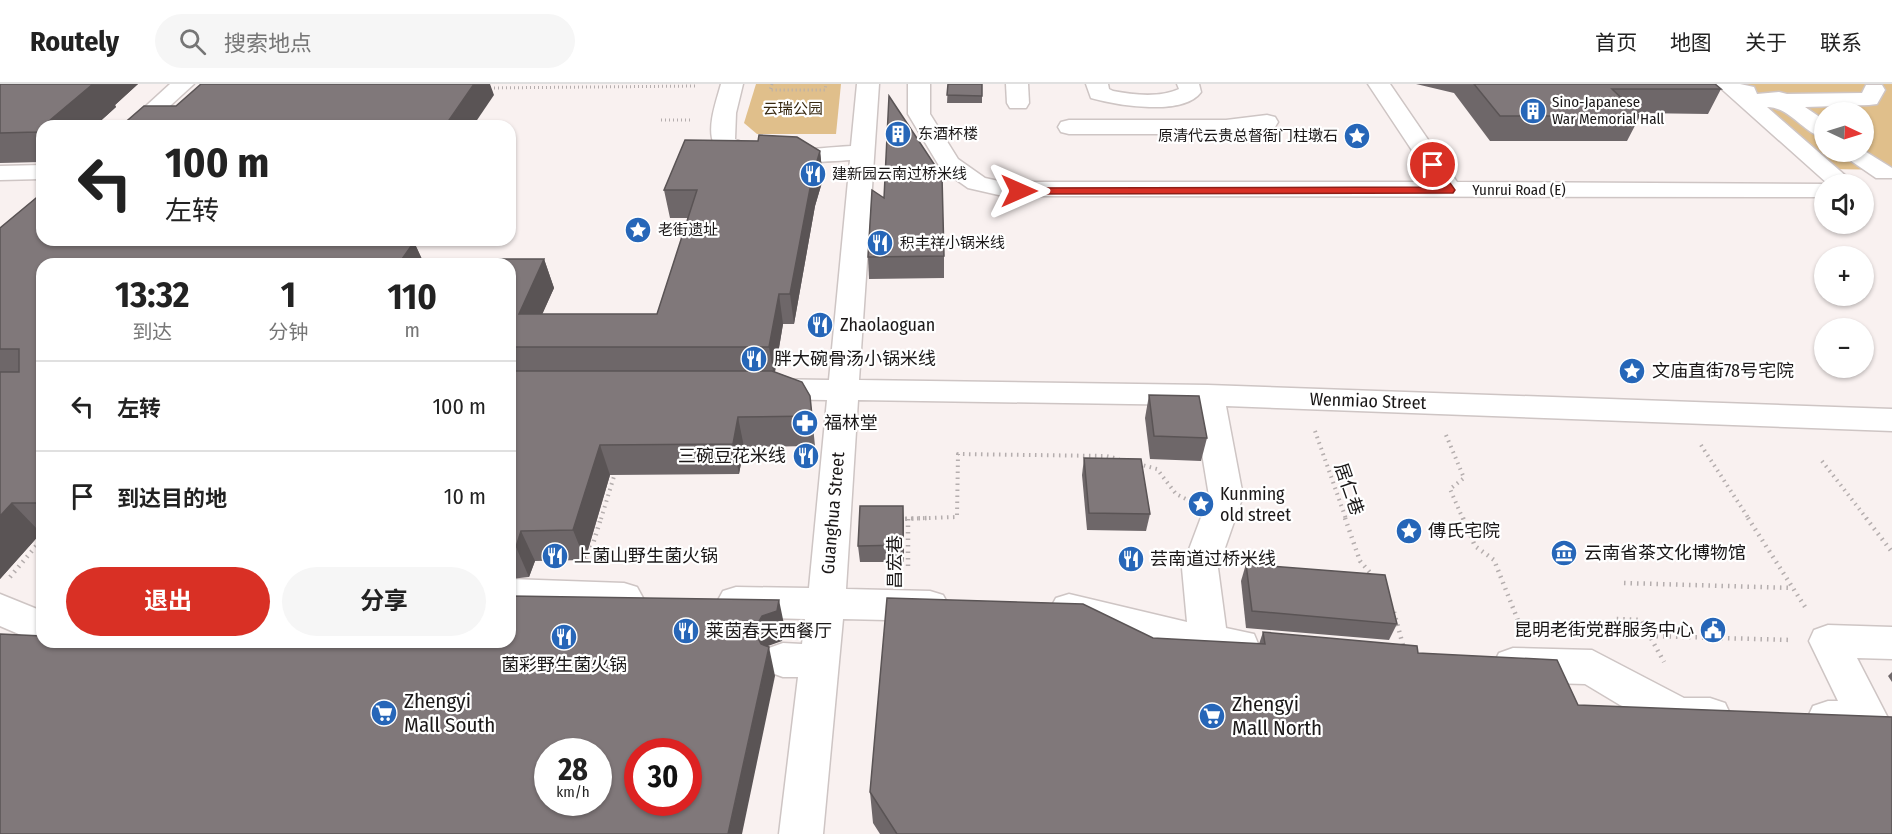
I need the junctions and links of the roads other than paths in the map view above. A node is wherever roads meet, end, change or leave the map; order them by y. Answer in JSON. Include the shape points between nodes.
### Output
{"nodes":[{"id":1,"x":183,"y":84,"type":"edge"},
{"id":2,"x":868,"y":84,"type":"edge"},
{"id":3,"x":919,"y":84,"type":"edge"},
{"id":4,"x":1097,"y":84,"type":"edge"},
{"id":5,"x":1188,"y":84,"type":"edge"},
{"id":6,"x":1379,"y":84,"type":"edge"},
{"id":7,"x":1727,"y":84,"type":"edge"},
{"id":8,"x":732,"y":85,"type":"edge"},
{"id":9,"x":1746,"y":90,"type":"edge"},
{"id":10,"x":1874,"y":92,"type":"edge"},
{"id":11,"x":1785,"y":100,"type":"junction"},
{"id":12,"x":1892,"y":107,"type":"edge"},
{"id":13,"x":142,"y":120,"type":"edge"},
{"id":14,"x":1267,"y":122,"type":"dead end"},
{"id":15,"x":1814,"y":123,"type":"edge"},
{"id":16,"x":1069,"y":127,"type":"dead end"},
{"id":17,"x":862,"y":153,"type":"junction"},
{"id":18,"x":1864,"y":162,"type":"edge"},
{"id":19,"x":36,"y":172,"type":"edge"},
{"id":20,"x":0,"y":173,"type":"edge"},
{"id":21,"x":1833,"y":174,"type":"edge"},
{"id":22,"x":1883,"y":184,"type":"edge"},
{"id":23,"x":1450,"y":190,"type":"junction"},
{"id":24,"x":1814,"y":190,"type":"edge"},
{"id":25,"x":843,"y":388,"type":"junction"},
{"id":26,"x":738,"y":389,"type":"edge"},
{"id":27,"x":1208,"y":395,"type":"junction"},
{"id":28,"x":1892,"y":420,"type":"edge"},
{"id":29,"x":516,"y":594,"type":"edge"},
{"id":30,"x":4,"y":595,"type":"edge"},
{"id":31,"x":659,"y":599,"type":"edge"},
{"id":32,"x":707,"y":601,"type":"edge"},
{"id":33,"x":964,"y":607,"type":"edge"},
{"id":34,"x":1031,"y":608,"type":"edge"},
{"id":35,"x":824,"y":613,"type":"junction"},
{"id":36,"x":36,"y":623,"type":"edge"},
{"id":37,"x":1892,"y":643,"type":"edge"},
{"id":38,"x":1209,"y":644,"type":"junction"},
{"id":39,"x":1279,"y":650,"type":"edge"},
{"id":40,"x":1477,"y":663,"type":"edge"},
{"id":41,"x":1739,"y":717,"type":"edge"},
{"id":42,"x":1797,"y":718,"type":"edge"},
{"id":43,"x":801,"y":834,"type":"edge"}],
"edges":[{"from":1,"to":13,"type":"street"},
{"from":2,"to":17,"type":"street","name":"Guanghua Street"},
{"from":3,"to":23,"type":"street","name":"Yunrui Road (E)","via":[[920,114],[949,164],[965,178],[991,187],[1019,191]]},
{"from":4,"to":5,"type":"street","via":[[1099,93],[1148,106],[1178,99],[1190,92]]},
{"from":6,"to":23,"type":"street"},
{"from":7,"to":9,"type":"street"},
{"from":8,"to":17,"type":"street","via":[[723,132],[724,142],[732,148],[757,154]]},
{"from":9,"to":11,"type":"street"},
{"from":9,"to":21,"type":"street"},
{"from":10,"to":11,"type":"street"},
{"from":10,"to":12,"type":"street"},
{"from":11,"to":15,"type":"street"},
{"from":14,"to":16,"type":"street","via":[[1226,127]]},
{"from":17,"to":25,"type":"street","name":"Guanghua Street","via":[[840,257]]},
{"from":18,"to":22,"type":"street"},
{"from":19,"to":20,"type":"street"},
{"from":23,"to":24,"type":"street","name":"Yunrui Road (E)"},
{"from":25,"to":26,"type":"street","name":"Wenmiao Street"},
{"from":25,"to":27,"type":"street","name":"Wenmiao Street"},
{"from":25,"to":35,"type":"street","name":"Guanghua Street"},
{"from":27,"to":28,"type":"street","name":"Wenmiao Street"},
{"from":27,"to":38,"type":"street","via":[[1227,496],[1200,568]]},
{"from":29,"to":31,"type":"street"},
{"from":30,"to":36,"type":"street"},
{"from":32,"to":35,"type":"street"},
{"from":33,"to":35,"type":"street","via":[[908,606]]},
{"from":34,"to":38,"type":"street","via":[[1076,609]]},
{"from":35,"to":43,"type":"street","name":"Guanghua Street","via":[[801,661]]},
{"from":37,"to":42,"type":"street","via":[[1828,641],[1868,720]]},
{"from":38,"to":39,"type":"street"},
{"from":40,"to":41,"type":"street","via":[[1592,667],[1681,716]]}]}
